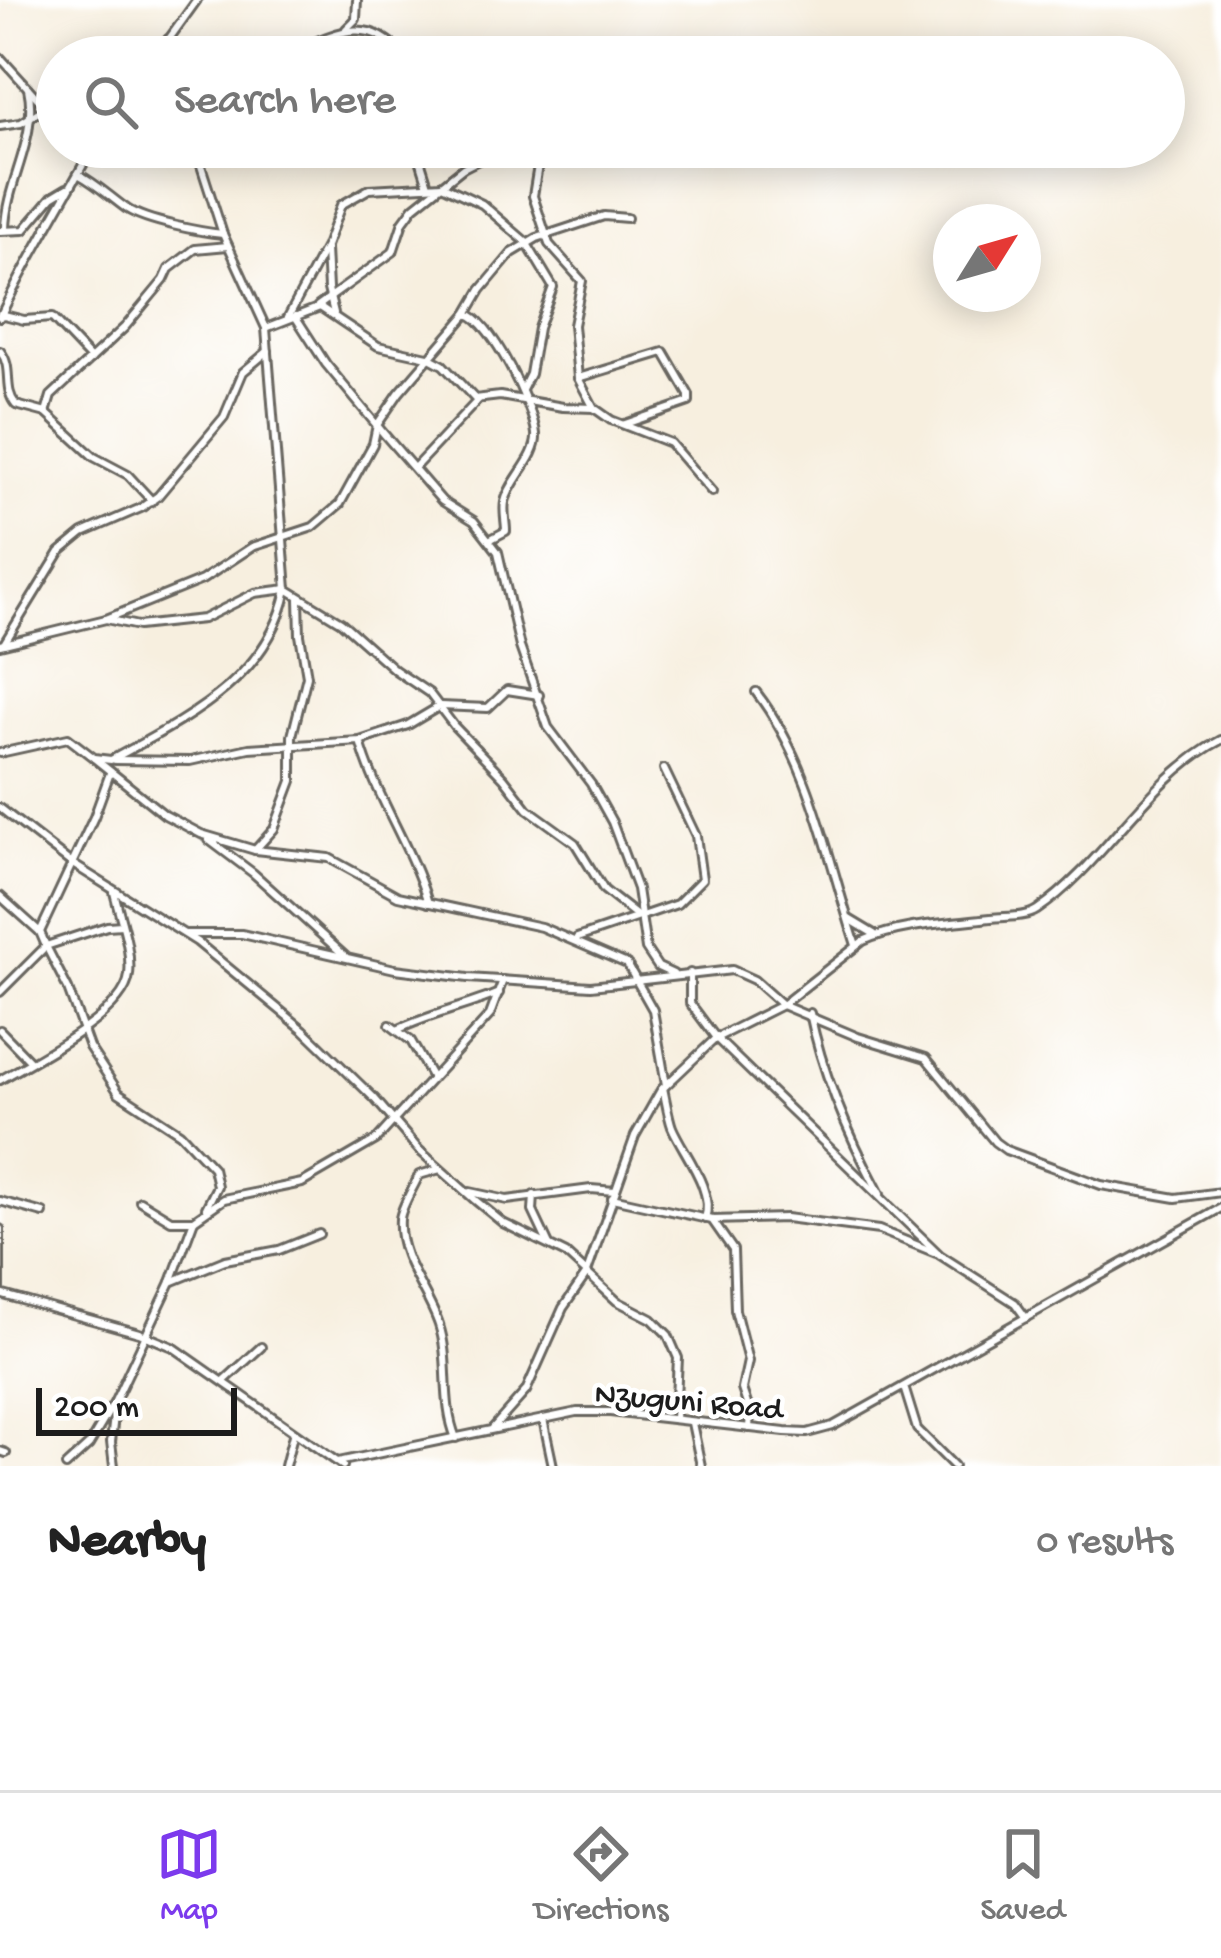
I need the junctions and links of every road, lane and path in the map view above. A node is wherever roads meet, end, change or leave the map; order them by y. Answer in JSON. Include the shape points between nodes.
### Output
{"nodes":[{"id":1,"x":197,"y":0,"type":"edge"},
{"id":2,"x":357,"y":0,"type":"edge"},
{"id":3,"x":346,"y":28,"type":"junction"},
{"id":4,"x":170,"y":36,"type":"edge"},
{"id":5,"x":328,"y":36,"type":"edge"},
{"id":6,"x":372,"y":36,"type":"edge"},
{"id":7,"x":0,"y":57,"type":"edge"},
{"id":8,"x":28,"y":88,"type":"junction"},
{"id":9,"x":36,"y":97,"type":"edge"},
{"id":10,"x":36,"y":115,"type":"edge"},
{"id":11,"x":28,"y":119,"type":"junction"},
{"id":12,"x":0,"y":126,"type":"edge"},
{"id":13,"x":81,"y":168,"type":"edge"},
{"id":14,"x":202,"y":168,"type":"edge"},
{"id":15,"x":423,"y":168,"type":"edge"},
{"id":16,"x":463,"y":168,"type":"edge"},
{"id":17,"x":537,"y":168,"type":"edge"},
{"id":18,"x":78,"y":174,"type":"junction"},
{"id":19,"x":428,"y":185,"type":"junction"},
{"id":20,"x":442,"y":185,"type":"junction"},
{"id":21,"x":67,"y":188,"type":"junction"},
{"id":22,"x":628,"y":218,"type":"dead end"},
{"id":23,"x":2,"y":230,"type":"edge"},
{"id":24,"x":224,"y":234,"type":"junction"},
{"id":25,"x":546,"y":236,"type":"junction"},
{"id":26,"x":526,"y":242,"type":"junction"},
{"id":27,"x":228,"y":246,"type":"junction"},
{"id":28,"x":326,"y":246,"type":"junction"},
{"id":29,"x":329,"y":300,"type":"junction"},
{"id":30,"x":318,"y":306,"type":"junction"},
{"id":31,"x":261,"y":311,"type":"junction"},
{"id":32,"x":0,"y":314,"type":"edge"},
{"id":33,"x":467,"y":314,"type":"junction"},
{"id":34,"x":296,"y":316,"type":"junction"},
{"id":35,"x":335,"y":316,"type":"junction"},
{"id":36,"x":283,"y":321,"type":"junction"},
{"id":37,"x":266,"y":328,"type":"junction"},
{"id":38,"x":0,"y":351,"type":"edge"},
{"id":39,"x":268,"y":351,"type":"junction"},
{"id":40,"x":428,"y":357,"type":"junction"},
{"id":41,"x":91,"y":360,"type":"junction"},
{"id":42,"x":578,"y":378,"type":"junction"},
{"id":43,"x":524,"y":394,"type":"junction"},
{"id":44,"x":478,"y":399,"type":"junction"},
{"id":45,"x":594,"y":408,"type":"junction"},
{"id":46,"x":46,"y":412,"type":"junction"},
{"id":47,"x":377,"y":425,"type":"junction"},
{"id":48,"x":622,"y":425,"type":"junction"},
{"id":49,"x":415,"y":467,"type":"junction"},
{"id":50,"x":712,"y":492,"type":"dead end"},
{"id":51,"x":152,"y":501,"type":"junction"},
{"id":52,"x":280,"y":538,"type":"junction"},
{"id":53,"x":490,"y":539,"type":"junction"},
{"id":54,"x":287,"y":589,"type":"junction"},
{"id":55,"x":299,"y":599,"type":"junction"},
{"id":56,"x":106,"y":620,"type":"junction"},
{"id":57,"x":2,"y":644,"type":"edge"},
{"id":58,"x":756,"y":692,"type":"dead end"},
{"id":59,"x":539,"y":695,"type":"junction"},
{"id":60,"x":440,"y":706,"type":"junction"},
{"id":61,"x":1221,"y":740,"type":"edge"},
{"id":62,"x":360,"y":741,"type":"junction"},
{"id":63,"x":290,"y":747,"type":"junction"},
{"id":64,"x":0,"y":753,"type":"edge"},
{"id":65,"x":94,"y":758,"type":"junction"},
{"id":66,"x":112,"y":760,"type":"junction"},
{"id":67,"x":664,"y":769,"type":"dead end"},
{"id":68,"x":110,"y":773,"type":"junction"},
{"id":69,"x":0,"y":808,"type":"edge"},
{"id":70,"x":201,"y":834,"type":"junction"},
{"id":71,"x":255,"y":850,"type":"junction"},
{"id":72,"x":71,"y":863,"type":"junction"},
{"id":73,"x":114,"y":891,"type":"junction"},
{"id":74,"x":0,"y":896,"type":"edge"},
{"id":75,"x":429,"y":905,"type":"junction"},
{"id":76,"x":846,"y":917,"type":"junction"},
{"id":77,"x":641,"y":919,"type":"junction"},
{"id":78,"x":122,"y":925,"type":"junction"},
{"id":79,"x":40,"y":932,"type":"junction"},
{"id":80,"x":186,"y":934,"type":"junction"},
{"id":81,"x":876,"y":935,"type":"junction"},
{"id":82,"x":574,"y":939,"type":"junction"},
{"id":83,"x":856,"y":945,"type":"junction"},
{"id":84,"x":46,"y":946,"type":"junction"},
{"id":85,"x":347,"y":958,"type":"junction"},
{"id":86,"x":690,"y":973,"type":"junction"},
{"id":87,"x":676,"y":975,"type":"junction"},
{"id":88,"x":503,"y":980,"type":"junction"},
{"id":89,"x":639,"y":982,"type":"junction"},
{"id":90,"x":0,"y":992,"type":"edge"},
{"id":91,"x":499,"y":993,"type":"junction"},
{"id":92,"x":782,"y":1005,"type":"junction"},
{"id":93,"x":810,"y":1013,"type":"junction"},
{"id":94,"x":0,"y":1030,"type":"edge"},
{"id":95,"x":81,"y":1031,"type":"junction"},
{"id":96,"x":716,"y":1038,"type":"junction"},
{"id":97,"x":30,"y":1061,"type":"junction"},
{"id":98,"x":432,"y":1078,"type":"junction"},
{"id":99,"x":0,"y":1080,"type":"edge"},
{"id":100,"x":665,"y":1087,"type":"junction"},
{"id":101,"x":392,"y":1120,"type":"junction"},
{"id":102,"x":440,"y":1169,"type":"junction"},
{"id":103,"x":465,"y":1191,"type":"junction"},
{"id":104,"x":1221,"y":1192,"type":"edge"},
{"id":105,"x":534,"y":1195,"type":"junction"},
{"id":106,"x":614,"y":1195,"type":"junction"},
{"id":107,"x":883,"y":1199,"type":"junction"},
{"id":108,"x":0,"y":1201,"type":"edge"},
{"id":109,"x":140,"y":1202,"type":"dead end"},
{"id":110,"x":1221,"y":1208,"type":"edge"},
{"id":111,"x":205,"y":1211,"type":"junction"},
{"id":112,"x":43,"y":1213,"type":"dead end"},
{"id":113,"x":194,"y":1220,"type":"junction"},
{"id":114,"x":709,"y":1220,"type":"junction"},
{"id":115,"x":0,"y":1233,"type":"edge"},
{"id":116,"x":319,"y":1234,"type":"dead end"},
{"id":117,"x":550,"y":1245,"type":"junction"},
{"id":118,"x":940,"y":1255,"type":"junction"},
{"id":119,"x":586,"y":1275,"type":"junction"},
{"id":120,"x":171,"y":1282,"type":"junction"},
{"id":121,"x":0,"y":1292,"type":"edge"},
{"id":122,"x":1026,"y":1318,"type":"junction"},
{"id":123,"x":145,"y":1335,"type":"junction"},
{"id":124,"x":261,"y":1347,"type":"dead end"},
{"id":125,"x":224,"y":1382,"type":"junction"},
{"id":126,"x":904,"y":1387,"type":"junction"},
{"id":127,"x":114,"y":1403,"type":"junction"},
{"id":128,"x":543,"y":1419,"type":"junction"},
{"id":129,"x":675,"y":1419,"type":"junction"},
{"id":130,"x":692,"y":1423,"type":"junction"},
{"id":131,"x":493,"y":1428,"type":"junction"},
{"id":132,"x":749,"y":1429,"type":"junction"},
{"id":133,"x":294,"y":1433,"type":"junction"},
{"id":134,"x":456,"y":1438,"type":"junction"},
{"id":135,"x":327,"y":1455,"type":"junction"},
{"id":136,"x":340,"y":1464,"type":"edge"},
{"id":137,"x":66,"y":1466,"type":"edge"},
{"id":138,"x":114,"y":1466,"type":"edge"},
{"id":139,"x":285,"y":1466,"type":"edge"},
{"id":140,"x":318,"y":1466,"type":"edge"},
{"id":141,"x":553,"y":1466,"type":"edge"},
{"id":142,"x":701,"y":1466,"type":"edge"},
{"id":143,"x":953,"y":1466,"type":"edge"}],
"edges":[{"from":1,"to":4,"type":"street"},
{"from":2,"to":3,"type":"street","via":[[356,20]]},
{"from":3,"to":5,"type":"street"},
{"from":3,"to":6,"type":"street"},
{"from":7,"to":8,"type":"street"},
{"from":8,"to":9,"type":"street"},
{"from":8,"to":11,"type":"street"},
{"from":10,"to":11,"type":"street"},
{"from":11,"to":12,"type":"street"},
{"from":11,"to":23,"type":"street"},
{"from":13,"to":18,"type":"street"},
{"from":14,"to":24,"type":"street"},
{"from":15,"to":19,"type":"street"},
{"from":16,"to":20,"type":"street"},
{"from":17,"to":25,"type":"street","via":[[532,194]]},
{"from":18,"to":21,"type":"street"},
{"from":18,"to":24,"type":"street","via":[[134,212]]},
{"from":19,"to":20,"type":"street"},
{"from":19,"to":28,"type":"street","via":[[350,197]]},
{"from":20,"to":26,"type":"street","via":[[482,204]]},
{"from":20,"to":29,"type":"street","via":[[407,214],[393,252]]},
{"from":21,"to":23,"type":"street","via":[[26,228]]},
{"from":21,"to":32,"type":"street"},
{"from":22,"to":25,"type":"street","via":[[608,214]]},
{"from":24,"to":27,"type":"street"},
{"from":25,"to":26,"type":"street"},
{"from":25,"to":42,"type":"street","via":[[582,281],[573,319]]},
{"from":26,"to":33,"type":"street"},
{"from":26,"to":43,"type":"street","via":[[553,291]]},
{"from":27,"to":31,"type":"street"},
{"from":27,"to":41,"type":"street","via":[[195,249],[169,268]]},
{"from":28,"to":29,"type":"street"},
{"from":28,"to":36,"type":"street"},
{"from":29,"to":30,"type":"street"},
{"from":29,"to":35,"type":"street"},
{"from":30,"to":34,"type":"street"},
{"from":30,"to":35,"type":"street"},
{"from":31,"to":36,"type":"street"},
{"from":31,"to":37,"type":"street"},
{"from":32,"to":41,"type":"street","via":[[52,318]]},
{"from":33,"to":40,"type":"street"},
{"from":33,"to":43,"type":"street","via":[[485,326]]},
{"from":34,"to":36,"type":"street"},
{"from":34,"to":47,"type":"street"},
{"from":35,"to":40,"type":"street","via":[[378,346]]},
{"from":36,"to":37,"type":"street"},
{"from":37,"to":39,"type":"street"},
{"from":38,"to":46,"type":"street","via":[[12,401]]},
{"from":39,"to":51,"type":"street","via":[[243,372],[224,417]]},
{"from":39,"to":52,"type":"street"},
{"from":40,"to":44,"type":"street"},
{"from":40,"to":47,"type":"street"},
{"from":41,"to":46,"type":"street","via":[[49,398]]},
{"from":42,"to":45,"type":"street"},
{"from":42,"to":48,"type":"street","via":[[664,352],[689,402]]},
{"from":43,"to":44,"type":"street"},
{"from":43,"to":45,"type":"street"},
{"from":43,"to":53,"type":"street","via":[[536,438],[506,499],[506,531]]},
{"from":44,"to":49,"type":"street"},
{"from":45,"to":48,"type":"street"},
{"from":46,"to":51,"type":"street"},
{"from":47,"to":49,"type":"street"},
{"from":47,"to":52,"type":"street","via":[[340,505]]},
{"from":48,"to":50,"type":"street","via":[[670,443]]},
{"from":49,"to":53,"type":"street"},
{"from":51,"to":57,"type":"street","via":[[69,543]]},
{"from":52,"to":54,"type":"street"},
{"from":52,"to":56,"type":"street"},
{"from":53,"to":59,"type":"street"},
{"from":54,"to":55,"type":"street"},
{"from":54,"to":56,"type":"street","via":[[255,592],[203,619],[138,626]]},
{"from":54,"to":66,"type":"street","via":[[276,629],[230,686]]},
{"from":55,"to":60,"type":"street","via":[[341,622]]},
{"from":55,"to":63,"type":"street","via":[[307,676]]},
{"from":56,"to":57,"type":"street"},
{"from":58,"to":76,"type":"street","via":[[793,754]]},
{"from":59,"to":60,"type":"street","via":[[507,690],[488,708]]},
{"from":59,"to":77,"type":"street","via":[[548,727],[612,822]]},
{"from":60,"to":62,"type":"street"},
{"from":60,"to":77,"type":"street","via":[[528,809],[575,843],[604,890]]},
{"from":61,"to":81,"type":"street","via":[[1171,776],[1032,914]]},
{"from":62,"to":63,"type":"street"},
{"from":62,"to":75,"type":"street"},
{"from":63,"to":66,"type":"street","via":[[190,761]]},
{"from":63,"to":71,"type":"street","via":[[290,789],[274,829]]},
{"from":64,"to":65,"type":"street","via":[[68,738]]},
{"from":65,"to":66,"type":"street"},
{"from":65,"to":68,"type":"street"},
{"from":67,"to":77,"type":"street","via":[[696,836],[703,874],[682,901]]},
{"from":68,"to":70,"type":"street"},
{"from":68,"to":72,"type":"street"},
{"from":69,"to":72,"type":"street"},
{"from":70,"to":71,"type":"street"},
{"from":70,"to":85,"type":"street"},
{"from":71,"to":75,"type":"street","via":[[329,858],[377,888]]},
{"from":72,"to":73,"type":"street"},
{"from":72,"to":79,"type":"street"},
{"from":73,"to":78,"type":"street"},
{"from":73,"to":80,"type":"street"},
{"from":74,"to":79,"type":"street"},
{"from":75,"to":82,"type":"street"},
{"from":76,"to":81,"type":"street"},
{"from":76,"to":83,"type":"street"},
{"from":77,"to":82,"type":"street"},
{"from":77,"to":87,"type":"street","via":[[648,954]]},
{"from":78,"to":84,"type":"street"},
{"from":78,"to":95,"type":"street","via":[[128,982]]},
{"from":79,"to":84,"type":"street"},
{"from":80,"to":85,"type":"street","via":[[242,934]]},
{"from":80,"to":101,"type":"street","via":[[304,1030]]},
{"from":81,"to":83,"type":"street"},
{"from":82,"to":89,"type":"street","via":[[627,964]]},
{"from":83,"to":92,"type":"street"},
{"from":84,"to":90,"type":"street"},
{"from":84,"to":95,"type":"street"},
{"from":85,"to":88,"type":"street"},
{"from":86,"to":87,"type":"street"},
{"from":86,"to":92,"type":"street","via":[[732,970]]},
{"from":86,"to":96,"type":"street","via":[[691,1004]]},
{"from":87,"to":89,"type":"street"},
{"from":88,"to":89,"type":"street"},
{"from":88,"to":91,"type":"street"},
{"from":89,"to":100,"type":"street"},
{"from":91,"to":98,"type":"street","via":[[490,1015]]},
{"from":91,"to":98,"type":"street","via":[[393,1028],[411,1041]]},
{"from":92,"to":93,"type":"street"},
{"from":92,"to":96,"type":"street"},
{"from":93,"to":104,"type":"street","via":[[926,1058],[1006,1150],[1100,1185],[1185,1198]]},
{"from":93,"to":107,"type":"street"},
{"from":94,"to":97,"type":"street"},
{"from":95,"to":97,"type":"street"},
{"from":95,"to":111,"type":"street","via":[[122,1096],[170,1125],[213,1168],[217,1186]]},
{"from":96,"to":100,"type":"street"},
{"from":96,"to":107,"type":"street"},
{"from":97,"to":99,"type":"street"},
{"from":98,"to":101,"type":"street"},
{"from":100,"to":106,"type":"street","via":[[634,1136]]},
{"from":100,"to":114,"type":"street"},
{"from":101,"to":102,"type":"street"},
{"from":101,"to":111,"type":"street","via":[[376,1140],[319,1176]]},
{"from":102,"to":103,"type":"street"},
{"from":102,"to":134,"type":"street","via":[[417,1178],[400,1218],[410,1266],[441,1329]]},
{"from":103,"to":105,"type":"street","via":[[507,1200]]},
{"from":103,"to":117,"type":"street","via":[[503,1223]]},
{"from":105,"to":106,"type":"street"},
{"from":105,"to":117,"type":"street"},
{"from":106,"to":114,"type":"street"},
{"from":106,"to":119,"type":"street"},
{"from":107,"to":118,"type":"street"},
{"from":108,"to":112,"type":"street"},
{"from":109,"to":113,"type":"street","via":[[165,1218]]},
{"from":110,"to":122,"type":"street","name":"Nzuguni Road"},
{"from":111,"to":113,"type":"street"},
{"from":113,"to":120,"type":"street"},
{"from":114,"to":118,"type":"street","via":[[785,1218],[879,1230]]},
{"from":114,"to":132,"type":"street","via":[[733,1250]]},
{"from":115,"to":121,"type":"street"},
{"from":116,"to":120,"type":"street"},
{"from":117,"to":119,"type":"street"},
{"from":118,"to":122,"type":"street"},
{"from":119,"to":129,"type":"street","via":[[673,1342],[680,1370]]},
{"from":119,"to":131,"type":"street","via":[[562,1308],[526,1391]]},
{"from":120,"to":123,"type":"street"},
{"from":121,"to":123,"type":"street","name":"Nzuguni Road"},
{"from":122,"to":126,"type":"street","name":"Nzuguni Road"},
{"from":123,"to":125,"type":"street","name":"Nzuguni Road"},
{"from":123,"to":127,"type":"street"},
{"from":124,"to":125,"type":"street"},
{"from":125,"to":133,"type":"street","name":"Nzuguni Road"},
{"from":126,"to":132,"type":"street","name":"Nzuguni Road","via":[[817,1431]]},
{"from":126,"to":143,"type":"street","via":[[917,1429]]},
{"from":127,"to":137,"type":"street"},
{"from":127,"to":138,"type":"street"},
{"from":128,"to":129,"type":"street","name":"Nzuguni Road","via":[[577,1412]]},
{"from":128,"to":131,"type":"street","name":"Nzuguni Road"},
{"from":128,"to":141,"type":"street"},
{"from":129,"to":130,"type":"street","name":"Nzuguni Road"},
{"from":130,"to":132,"type":"street","name":"Nzuguni Road"},
{"from":130,"to":142,"type":"street"},
{"from":131,"to":134,"type":"street","name":"Nzuguni Road"},
{"from":133,"to":135,"type":"street","name":"Nzuguni Road"},
{"from":133,"to":139,"type":"street"},
{"from":134,"to":136,"type":"street","name":"Nzuguni Road"},
{"from":135,"to":136,"type":"street","name":"Nzuguni Road"},
{"from":135,"to":140,"type":"street"}]}
